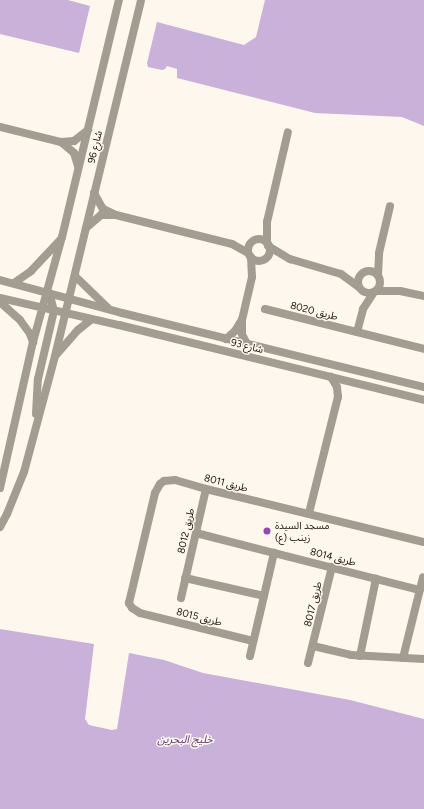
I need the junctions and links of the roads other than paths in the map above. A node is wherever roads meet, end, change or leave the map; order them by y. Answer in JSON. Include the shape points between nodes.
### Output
{"nodes":[{"id":1,"x":119,"y":0,"type":"edge"},
{"id":2,"x":140,"y":1,"type":"edge"},
{"id":3,"x":0,"y":127,"type":"edge"},
{"id":4,"x":88,"y":130,"type":"junction"},
{"id":5,"x":288,"y":132,"type":"dead end"},
{"id":6,"x":61,"y":142,"type":"junction"},
{"id":7,"x":78,"y":167,"type":"junction"},
{"id":8,"x":94,"y":193,"type":"junction"},
{"id":9,"x":390,"y":206,"type":"dead end"},
{"id":10,"x":116,"y":215,"type":"junction"},
{"id":11,"x":267,"y":222,"type":"junction"},
{"id":12,"x":86,"y":228,"type":"junction"},
{"id":13,"x":62,"y":237,"type":"junction"},
{"id":14,"x":253,"y":241,"type":"junction"},
{"id":15,"x":232,"y":244,"type":"junction"},
{"id":16,"x":268,"y":245,"type":"junction"},
{"id":17,"x":379,"y":252,"type":"junction"},
{"id":18,"x":250,"y":255,"type":"junction"},
{"id":19,"x":264,"y":259,"type":"junction"},
{"id":20,"x":290,"y":259,"type":"junction"},
{"id":21,"x":365,"y":273,"type":"junction"},
{"id":22,"x":341,"y":274,"type":"junction"},
{"id":23,"x":76,"y":276,"type":"junction"},
{"id":24,"x":379,"y":276,"type":"junction"},
{"id":25,"x":252,"y":277,"type":"junction"},
{"id":26,"x":0,"y":280,"type":"edge"},
{"id":27,"x":14,"y":283,"type":"junction"},
{"id":28,"x":361,"y":289,"type":"junction"},
{"id":29,"x":400,"y":291,"type":"junction"},
{"id":30,"x":47,"y":292,"type":"junction"},
{"id":31,"x":375,"y":292,"type":"junction"},
{"id":32,"x":424,"y":296,"type":"edge"},
{"id":33,"x":0,"y":298,"type":"edge"},
{"id":34,"x":70,"y":298,"type":"junction"},
{"id":35,"x":0,"y":302,"type":"edge"},
{"id":36,"x":43,"y":308,"type":"junction"},
{"id":37,"x":265,"y":309,"type":"dead end"},
{"id":38,"x":363,"y":309,"type":"junction"},
{"id":39,"x":110,"y":310,"type":"junction"},
{"id":40,"x":54,"y":311,"type":"junction"},
{"id":41,"x":66,"y":314,"type":"junction"},
{"id":42,"x":91,"y":320,"type":"junction"},
{"id":43,"x":242,"y":320,"type":"junction"},
{"id":44,"x":357,"y":332,"type":"junction"},
{"id":45,"x":226,"y":338,"type":"junction"},
{"id":46,"x":33,"y":342,"type":"junction"},
{"id":47,"x":246,"y":344,"type":"junction"},
{"id":48,"x":424,"y":349,"type":"edge"},
{"id":49,"x":55,"y":356,"type":"junction"},
{"id":50,"x":331,"y":377,"type":"junction"},
{"id":51,"x":352,"y":382,"type":"junction"},
{"id":52,"x":424,"y":387,"type":"edge"},
{"id":53,"x":338,"y":397,"type":"junction"},
{"id":54,"x":424,"y":400,"type":"edge"},
{"id":55,"x":37,"y":421,"type":"junction"},
{"id":56,"x":0,"y":488,"type":"edge"},
{"id":57,"x":206,"y":489,"type":"junction"},
{"id":58,"x":309,"y":513,"type":"junction"},
{"id":59,"x":0,"y":527,"type":"edge"},
{"id":60,"x":196,"y":533,"type":"junction"},
{"id":61,"x":424,"y":542,"type":"edge"},
{"id":62,"x":274,"y":553,"type":"junction"},
{"id":63,"x":332,"y":567,"type":"junction"},
{"id":64,"x":423,"y":577,"type":"edge"},
{"id":65,"x":185,"y":578,"type":"junction"},
{"id":66,"x":376,"y":579,"type":"junction"},
{"id":67,"x":420,"y":590,"type":"junction"},
{"id":68,"x":264,"y":596,"type":"junction"},
{"id":69,"x":181,"y":598,"type":"dead end"},
{"id":70,"x":140,"y":613,"type":"joint"},
{"id":71,"x":253,"y":641,"type":"junction"},
{"id":72,"x":312,"y":646,"type":"junction"},
{"id":73,"x":250,"y":656,"type":"dead end"},
{"id":74,"x":360,"y":656,"type":"junction"},
{"id":75,"x":403,"y":658,"type":"junction"},
{"id":76,"x":424,"y":659,"type":"edge"},
{"id":77,"x":308,"y":663,"type":"dead end"}],
"edges":[{"from":1,"to":4,"type":"street","name":"شارع 96"},
{"from":2,"to":8,"type":"street","name":"شارع 96"},
{"from":3,"to":6,"type":"street"},
{"from":4,"to":6,"type":"street","via":[[74,141]]},
{"from":4,"to":7,"type":"street","name":"شارع 96"},
{"from":5,"to":11,"type":"street"},
{"from":6,"to":7,"type":"street","via":[[74,153]]},
{"from":7,"to":13,"type":"street","name":"شارع 96"},
{"from":8,"to":10,"type":"street","via":[[103,209]]},
{"from":8,"to":12,"type":"street","name":"شارع 96"},
{"from":9,"to":17,"type":"street"},
{"from":10,"to":12,"type":"street","via":[[101,215]]},
{"from":10,"to":15,"type":"street"},
{"from":11,"to":14,"type":"street"},
{"from":11,"to":16,"type":"street"},
{"from":12,"to":23,"type":"street","name":"شارع 96"},
{"from":13,"to":27,"type":"street","via":[[31,271]]},
{"from":13,"to":30,"type":"street","name":"شارع 96"},
{"from":14,"to":15,"type":"street"},
{"from":14,"to":16,"type":"street","via":[[260,240]]},
{"from":14,"to":18,"type":"street","via":[[248,249]]},
{"from":15,"to":18,"type":"street"},
{"from":16,"to":19,"type":"street","via":[[269,253]]},
{"from":16,"to":20,"type":"street"},
{"from":17,"to":21,"type":"street"},
{"from":17,"to":24,"type":"street"},
{"from":18,"to":19,"type":"street","via":[[256,260]]},
{"from":18,"to":25,"type":"street"},
{"from":19,"to":20,"type":"street"},
{"from":19,"to":25,"type":"street"},
{"from":20,"to":22,"type":"street"},
{"from":21,"to":22,"type":"street"},
{"from":21,"to":24,"type":"street"},
{"from":21,"to":28,"type":"street","via":[[359,280]]},
{"from":22,"to":28,"type":"street"},
{"from":23,"to":34,"type":"street","name":"شارع 96"},
{"from":23,"to":39,"type":"street"},
{"from":24,"to":29,"type":"street","via":[[388,285]]},
{"from":24,"to":31,"type":"street","via":[[380,285]]},
{"from":25,"to":43,"type":"street"},
{"from":26,"to":27,"type":"street","name":"شارع 93"},
{"from":27,"to":30,"type":"street","name":"شارع 93"},
{"from":28,"to":31,"type":"street","via":[[368,293]]},
{"from":28,"to":38,"type":"street"},
{"from":29,"to":31,"type":"street"},
{"from":29,"to":32,"type":"street"},
{"from":30,"to":34,"type":"street","name":"شارع 93"},
{"from":30,"to":36,"type":"street","name":"شارع 96"},
{"from":30,"to":40,"type":"street"},
{"from":31,"to":38,"type":"street"},
{"from":33,"to":36,"type":"street","name":"شارع 93"},
{"from":34,"to":39,"type":"street","name":"شارع 93"},
{"from":34,"to":41,"type":"street","name":"شارع 96"},
{"from":35,"to":46,"type":"street","via":[[23,323]]},
{"from":36,"to":40,"type":"street","name":"شارع 93"},
{"from":36,"to":46,"type":"street","name":"شارع 96"},
{"from":37,"to":44,"type":"street","name":"طريق 8020"},
{"from":38,"to":44,"type":"street"},
{"from":39,"to":45,"type":"street","name":"شارع 93"},
{"from":40,"to":41,"type":"street","name":"شارع 93"},
{"from":40,"to":55,"type":"street","via":[[38,380]]},
{"from":41,"to":42,"type":"street","name":"شارع 93"},
{"from":41,"to":49,"type":"street","name":"شارع 96"},
{"from":42,"to":49,"type":"street","via":[[78,330]]},
{"from":42,"to":50,"type":"street","name":"شارع 93"},
{"from":43,"to":45,"type":"street","via":[[236,331]]},
{"from":43,"to":47,"type":"street","via":[[242,334]]},
{"from":44,"to":48,"type":"street","name":"طريق 8020"},
{"from":45,"to":47,"type":"street","name":"شارع 93"},
{"from":46,"to":56,"type":"street","name":"شارع 96"},
{"from":47,"to":52,"type":"street","name":"شارع 93"},
{"from":49,"to":55,"type":"street","name":"شارع 96"},
{"from":50,"to":51,"type":"street","name":"شارع 93"},
{"from":50,"to":53,"type":"street","via":[[337,387]]},
{"from":51,"to":53,"type":"street"},
{"from":51,"to":54,"type":"street","name":"شارع 93"},
{"from":53,"to":58,"type":"street"},
{"from":55,"to":59,"type":"street","name":"شارع 96","via":[[24,472],[8,514]]},
{"from":57,"to":58,"type":"street","name":"طريق 8011"},
{"from":57,"to":60,"type":"street","name":"طريق 8012"},
{"from":57,"to":70,"type":"street","name":"طريق 8011","via":[[174,480],[164,481],[157,488],[129,600],[132,608]]},
{"from":58,"to":61,"type":"street","name":"طريق 8011"},
{"from":60,"to":62,"type":"street","name":"طريق 8014"},
{"from":60,"to":65,"type":"street","name":"طريق 8012"},
{"from":62,"to":63,"type":"street","name":"طريق 8014"},
{"from":62,"to":68,"type":"street"},
{"from":63,"to":66,"type":"street","name":"طريق 8014"},
{"from":63,"to":72,"type":"street","name":"طريق 8017"},
{"from":64,"to":67,"type":"street"},
{"from":65,"to":68,"type":"street"},
{"from":65,"to":69,"type":"street","name":"طريق 8012"},
{"from":66,"to":67,"type":"street","name":"طريق 8014"},
{"from":66,"to":74,"type":"street"},
{"from":67,"to":75,"type":"street"},
{"from":68,"to":71,"type":"street"},
{"from":70,"to":71,"type":"street","name":"طريق 8015"},
{"from":71,"to":73,"type":"street"},
{"from":72,"to":74,"type":"street"},
{"from":72,"to":77,"type":"street","name":"طريق 8017"},
{"from":74,"to":75,"type":"street"},
{"from":75,"to":76,"type":"street"}]}
